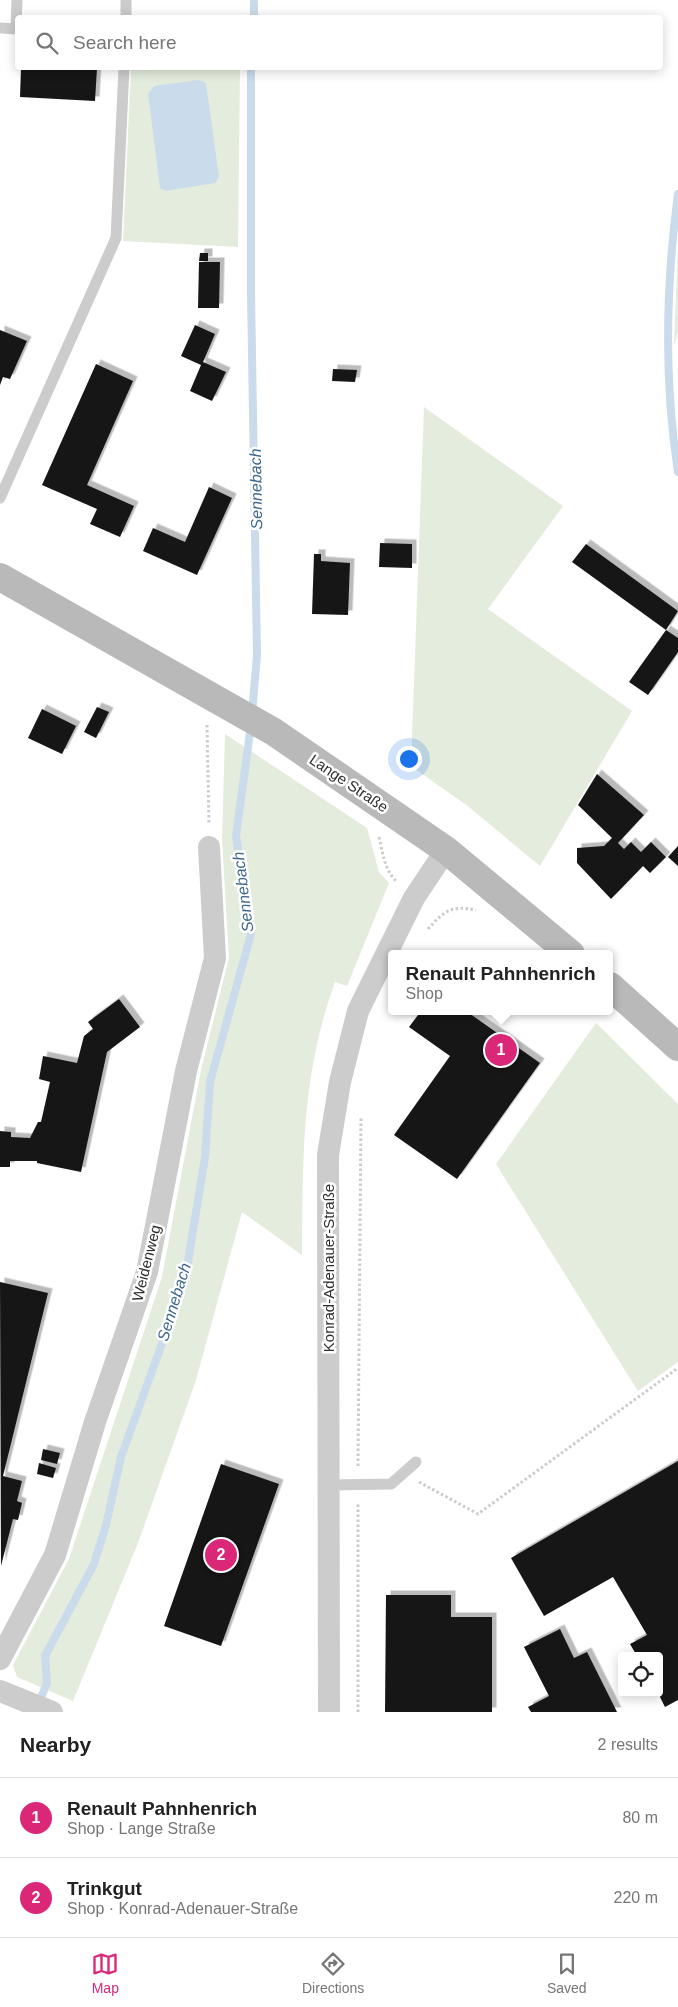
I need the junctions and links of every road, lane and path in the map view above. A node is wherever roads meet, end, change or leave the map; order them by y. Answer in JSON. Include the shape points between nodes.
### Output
{"nodes":[{"id":1,"x":17,"y":0,"type":"edge"},
{"id":2,"x":126,"y":0,"type":"edge"},
{"id":3,"x":17,"y":15,"type":"edge"},
{"id":4,"x":126,"y":15,"type":"edge"},
{"id":5,"x":0,"y":28,"type":"edge"},
{"id":6,"x":15,"y":29,"type":"edge"},
{"id":7,"x":124,"y":70,"type":"edge"},
{"id":8,"x":0,"y":498,"type":"edge"},
{"id":9,"x":2,"y":583,"type":"edge"},
{"id":10,"x":218,"y":699,"type":"junction"},
{"id":11,"x":378,"y":830,"type":"dead end"},
{"id":12,"x":209,"y":847,"type":"joint"},
{"id":13,"x":446,"y":850,"type":"junction"},
{"id":14,"x":414,"y":898,"type":"junction"},
{"id":15,"x":440,"y":916,"type":"dead end"},
{"id":16,"x":566,"y":950,"type":"edge"},
{"id":17,"x":613,"y":989,"type":"edge"},
{"id":18,"x":678,"y":1047,"type":"edge"},
{"id":19,"x":362,"y":1111,"type":"dead end"},
{"id":20,"x":678,"y":1368,"type":"edge"},
{"id":21,"x":416,"y":1462,"type":"dead end"},
{"id":22,"x":403,"y":1474,"type":"junction"},
{"id":23,"x":328,"y":1485,"type":"junction"},
{"id":24,"x":358,"y":1485,"type":"junction"},
{"id":25,"x":0,"y":1659,"type":"edge"},
{"id":26,"x":4,"y":1692,"type":"edge"},
{"id":27,"x":52,"y":1712,"type":"edge"},
{"id":28,"x":329,"y":1712,"type":"edge"},
{"id":29,"x":358,"y":1712,"type":"edge"}],
"edges":[{"from":1,"to":3,"type":"lane"},
{"from":2,"to":4,"type":"lane"},
{"from":5,"to":6,"type":"lane"},
{"from":7,"to":8,"type":"lane","via":[[116,238]]},
{"from":9,"to":10,"type":"main road","name":"Lange Straße","via":[[110,638]]},
{"from":10,"to":12,"type":"path","via":[[207,718]]},
{"from":10,"to":13,"type":"main road","name":"Lange Straße","via":[[274,732]]},
{"from":11,"to":14,"type":"path","via":[[390,875]]},
{"from":12,"to":25,"type":"street","name":"Weidenweg","via":[[215,958],[186,1071],[147,1272],[55,1555]]},
{"from":13,"to":14,"type":"street","name":"Konrad-Adenauer-Straße"},
{"from":13,"to":16,"type":"main road","name":"Lange Straße"},
{"from":14,"to":15,"type":"path"},
{"from":14,"to":23,"type":"street","name":"Konrad-Adenauer-Straße","via":[[358,1010],[340,1082],[328,1155]]},
{"from":17,"to":18,"type":"main road"},
{"from":19,"to":24,"type":"path","via":[[359,1155]]},
{"from":20,"to":22,"type":"path","via":[[478,1514]]},
{"from":21,"to":22,"type":"lane"},
{"from":22,"to":24,"type":"lane","via":[[390,1484]]},
{"from":23,"to":24,"type":"lane"},
{"from":23,"to":28,"type":"street","name":"Konrad-Adenauer-Straße"},
{"from":24,"to":29,"type":"path"},
{"from":26,"to":27,"type":"street"}]}
